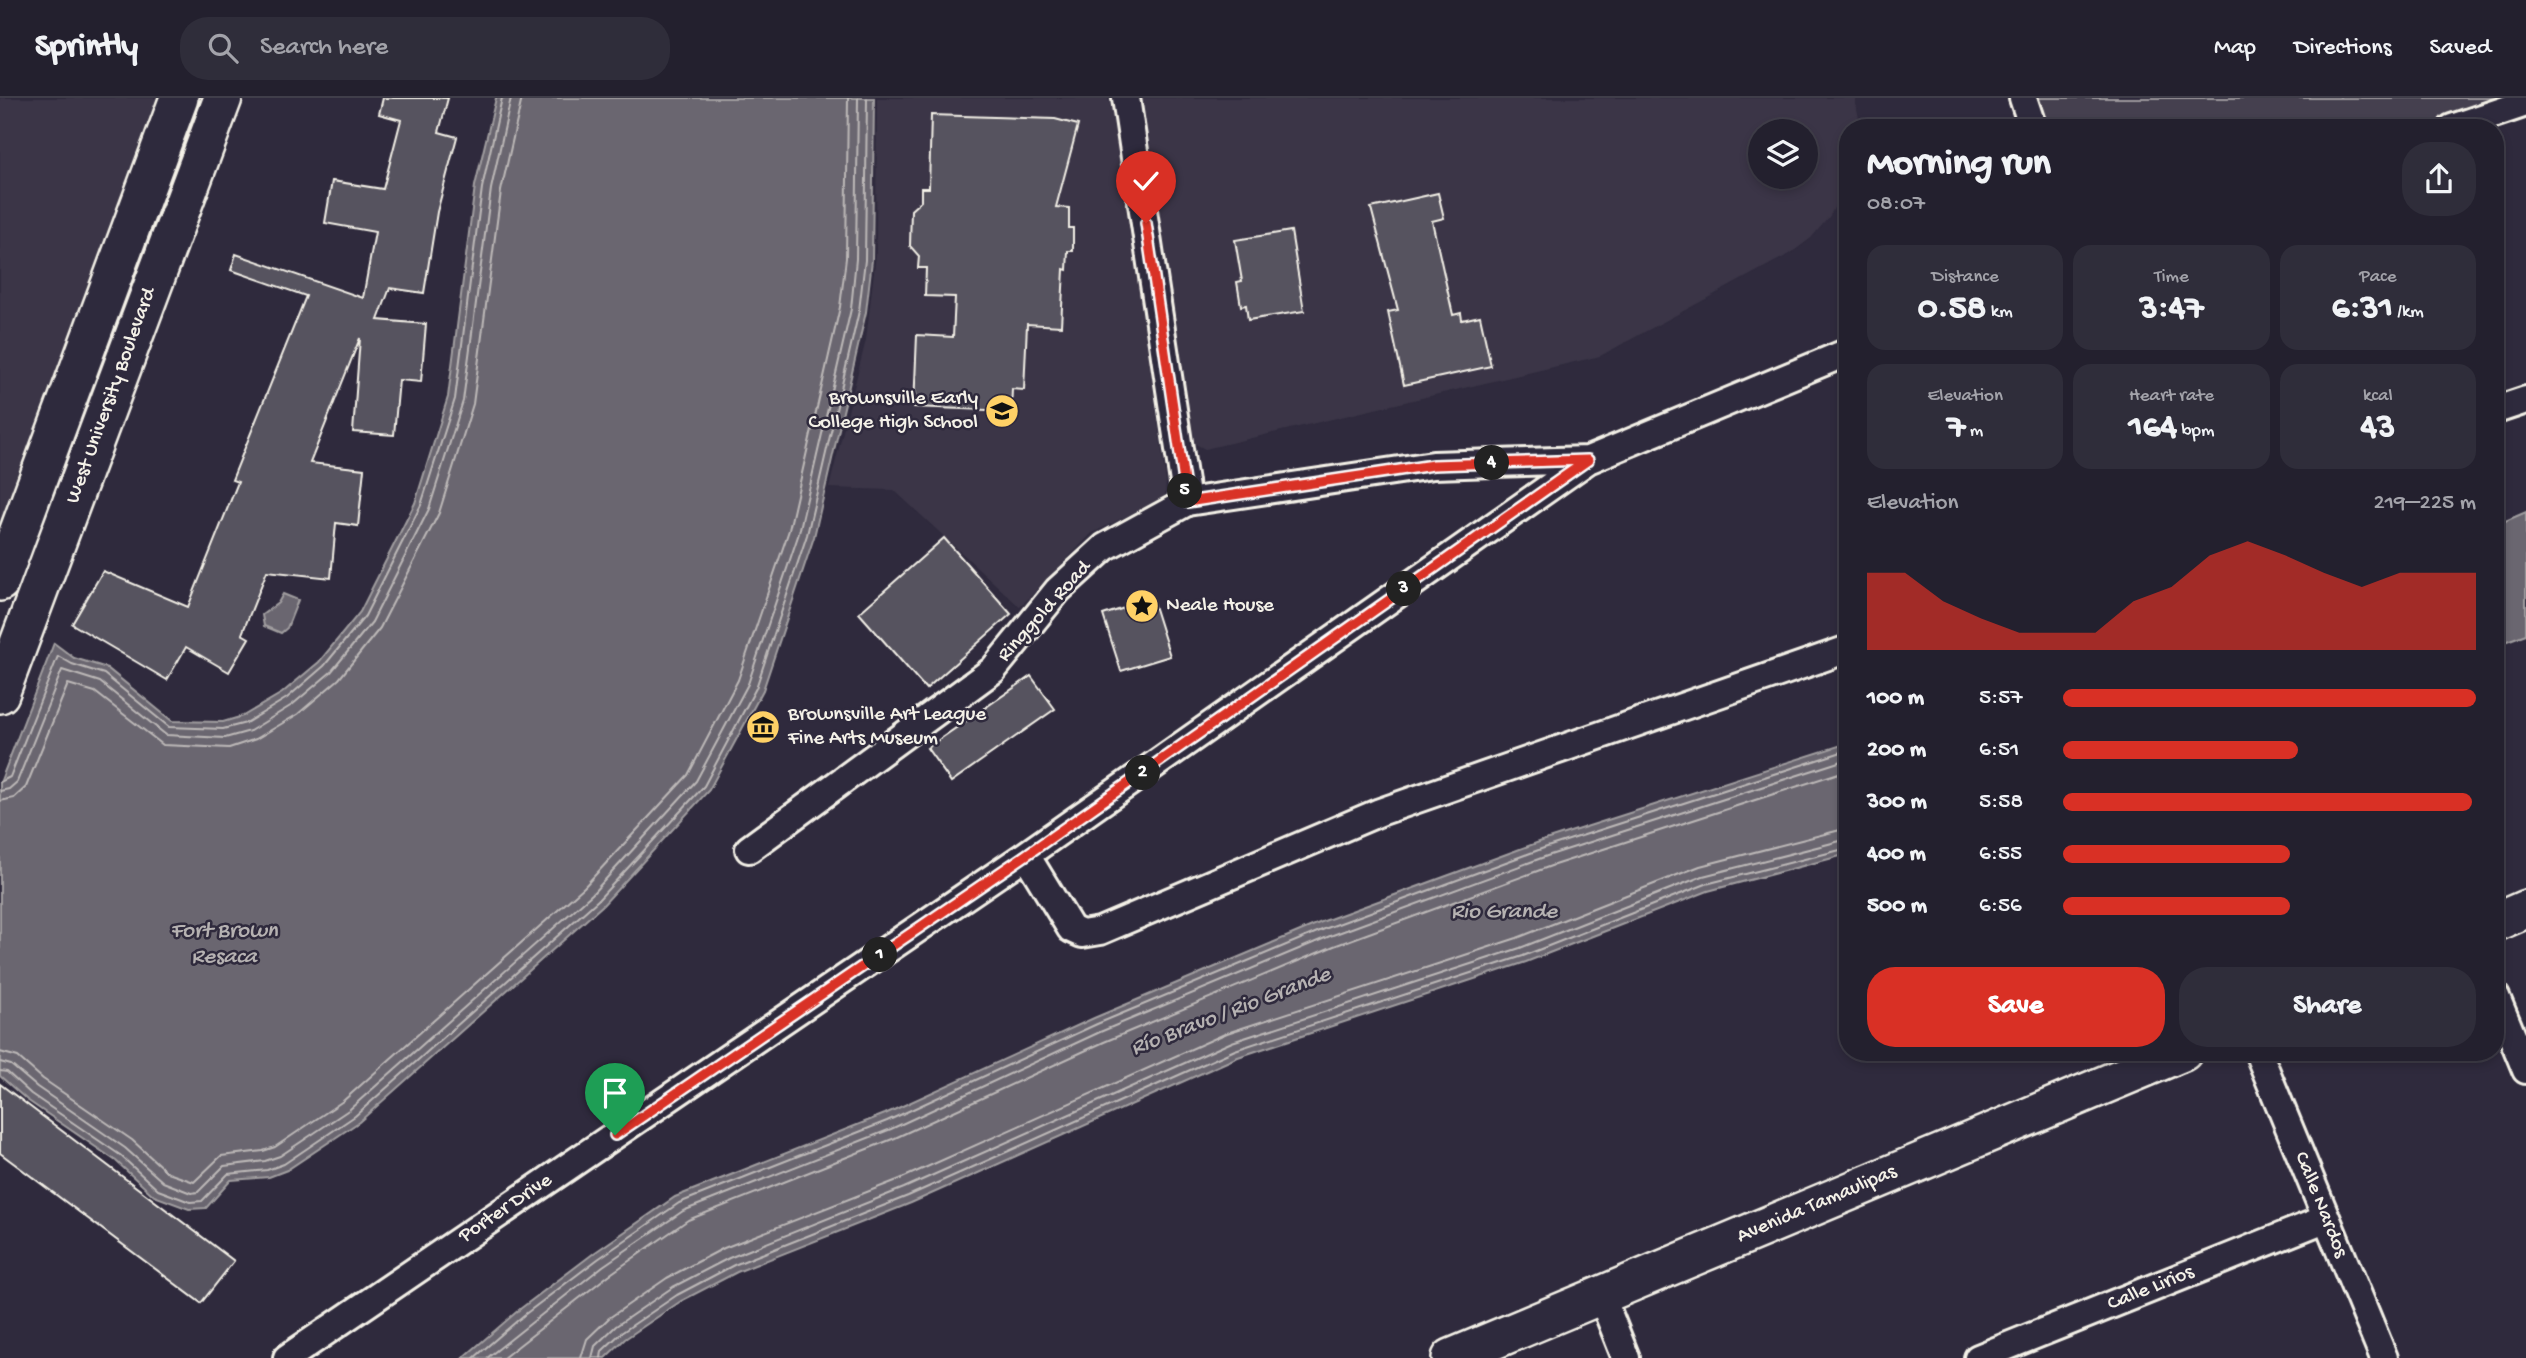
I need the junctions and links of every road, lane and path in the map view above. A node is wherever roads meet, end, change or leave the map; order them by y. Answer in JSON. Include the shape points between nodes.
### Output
{"nodes":[{"id":1,"x":179,"y":98,"type":"edge"},
{"id":2,"x":223,"y":98,"type":"edge"},
{"id":3,"x":1126,"y":98,"type":"edge"},
{"id":4,"x":2022,"y":98,"type":"edge"},
{"id":5,"x":2526,"y":103,"type":"edge"},
{"id":6,"x":2030,"y":119,"type":"edge"},
{"id":7,"x":2479,"y":119,"type":"edge"},
{"id":8,"x":1839,"y":356,"type":"edge"},
{"id":9,"x":2526,"y":400,"type":"edge"},
{"id":10,"x":2504,"y":408,"type":"edge"},
{"id":11,"x":1588,"y":460,"type":"junction"},
{"id":12,"x":1187,"y":502,"type":"junction"},
{"id":13,"x":0,"y":582,"type":"edge"},
{"id":14,"x":1839,"y":652,"type":"edge"},
{"id":15,"x":0,"y":694,"type":"edge"},
{"id":16,"x":749,"y":849,"type":"dead end"},
{"id":17,"x":1026,"y":855,"type":"junction"},
{"id":18,"x":2526,"y":909,"type":"edge"},
{"id":19,"x":2504,"y":919,"type":"edge"},
{"id":20,"x":2504,"y":1016,"type":"edge"},
{"id":21,"x":2161,"y":1061,"type":"edge"},
{"id":22,"x":2262,"y":1061,"type":"edge"},
{"id":23,"x":2526,"y":1070,"type":"edge"},
{"id":24,"x":2325,"y":1219,"type":"junction"},
{"id":25,"x":1601,"y":1295,"type":"junction"},
{"id":26,"x":287,"y":1358,"type":"edge"},
{"id":27,"x":1451,"y":1358,"type":"edge"},
{"id":28,"x":1626,"y":1358,"type":"edge"},
{"id":29,"x":1978,"y":1358,"type":"edge"},
{"id":30,"x":2384,"y":1358,"type":"edge"}],
"edges":[{"from":1,"to":13,"type":"main road","name":"West University Boulevard"},
{"from":2,"to":15,"type":"main road","name":"West University Boulevard"},
{"from":3,"to":12,"type":"street"},
{"from":4,"to":6,"type":"street"},
{"from":5,"to":7,"type":"street"},
{"from":8,"to":11,"type":"street"},
{"from":9,"to":10,"type":"street"},
{"from":11,"to":12,"type":"street","via":[[1433,465]]},
{"from":11,"to":17,"type":"street","name":"Porter Drive"},
{"from":12,"to":16,"type":"street","name":"Ringgold Road","via":[[1105,547],[1058,590],[993,670]]},
{"from":14,"to":17,"type":"street","via":[[1380,813],[1100,931],[1082,934],[1071,929]]},
{"from":17,"to":26,"type":"street","name":"Porter Drive"},
{"from":18,"to":19,"type":"main road"},
{"from":20,"to":23,"type":"street"},
{"from":21,"to":25,"type":"main road","name":"Avenida Tamaulipas"},
{"from":22,"to":24,"type":"street","name":"Calle Nardos"},
{"from":24,"to":29,"type":"street","name":"Calle Lirios"},
{"from":24,"to":30,"type":"street","name":"Calle Nardos"},
{"from":25,"to":27,"type":"main road","name":"Avenida Tamaulipas"},
{"from":25,"to":28,"type":"street"}]}
